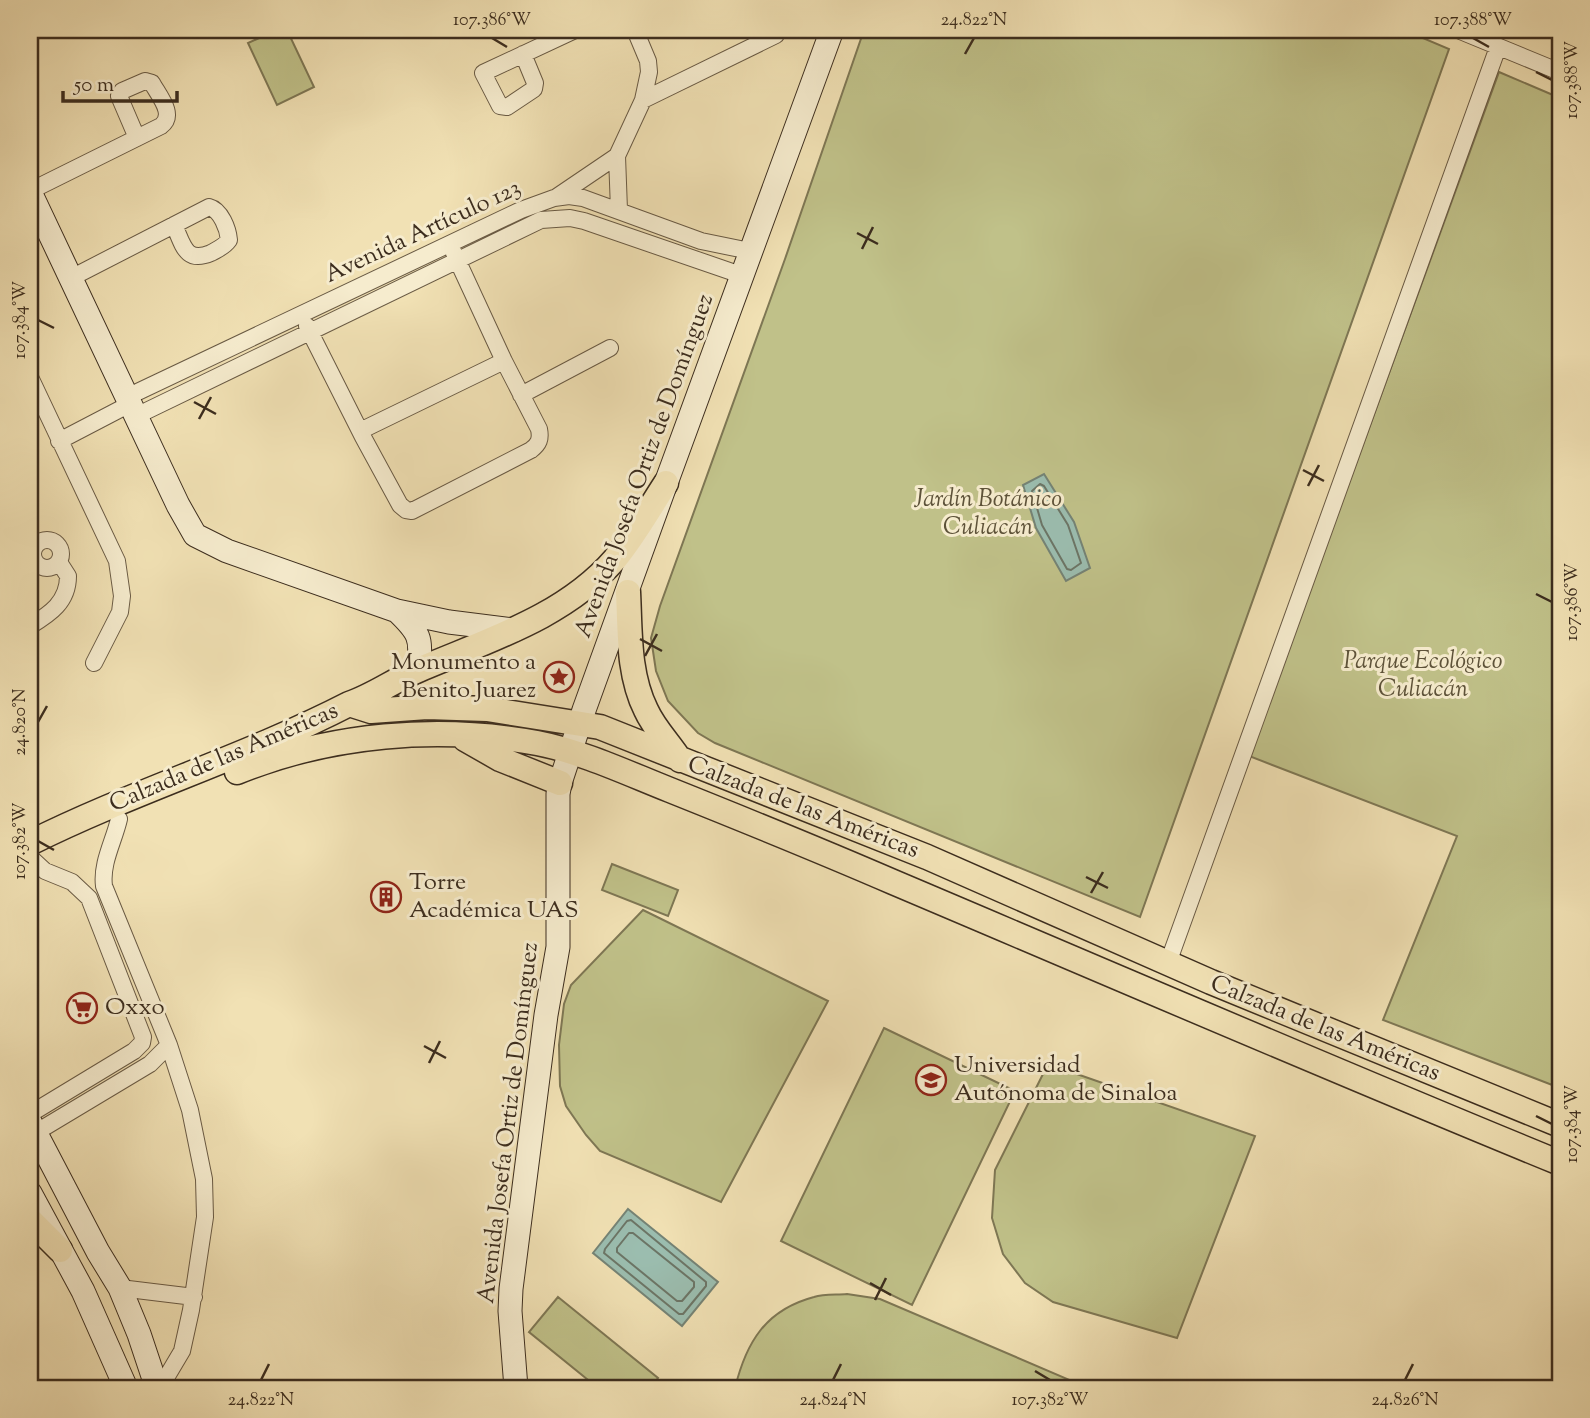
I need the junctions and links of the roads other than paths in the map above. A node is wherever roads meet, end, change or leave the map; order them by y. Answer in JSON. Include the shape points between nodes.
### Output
{"nodes":[{"id":1,"x":575,"y":30,"type":"edge"},
{"id":2,"x":635,"y":30,"type":"edge"},
{"id":3,"x":832,"y":30,"type":"edge"},
{"id":4,"x":1458,"y":30,"type":"edge"},
{"id":5,"x":776,"y":36,"type":"dead end"},
{"id":6,"x":1497,"y":47,"type":"junction"},
{"id":7,"x":523,"y":54,"type":"dead end"},
{"id":8,"x":1560,"y":72,"type":"edge"},
{"id":9,"x":643,"y":100,"type":"junction"},
{"id":10,"x":137,"y":138,"type":"junction"},
{"id":11,"x":617,"y":156,"type":"junction"},
{"id":12,"x":30,"y":192,"type":"edge"},
{"id":13,"x":554,"y":198,"type":"junction"},
{"id":14,"x":619,"y":210,"type":"junction"},
{"id":15,"x":174,"y":225,"type":"junction"},
{"id":16,"x":450,"y":242,"type":"junction"},
{"id":17,"x":750,"y":251,"type":"junction"},
{"id":18,"x":458,"y":261,"type":"junction"},
{"id":19,"x":741,"y":275,"type":"junction"},
{"id":20,"x":69,"y":279,"type":"junction"},
{"id":21,"x":302,"y":315,"type":"junction"},
{"id":22,"x":311,"y":333,"type":"junction"},
{"id":23,"x":610,"y":348,"type":"dead end"},
{"id":24,"x":504,"y":361,"type":"junction"},
{"id":25,"x":30,"y":377,"type":"edge"},
{"id":26,"x":521,"y":395,"type":"junction"},
{"id":27,"x":131,"y":406,"type":"junction"},
{"id":28,"x":360,"y":431,"type":"junction"},
{"id":29,"x":59,"y":441,"type":"junction"},
{"id":30,"x":666,"y":483,"type":"junction"},
{"id":31,"x":59,"y":562,"type":"dead end"},
{"id":32,"x":628,"y":592,"type":"junction"},
{"id":33,"x":397,"y":611,"type":"junction"},
{"id":34,"x":30,"y":626,"type":"edge"},
{"id":35,"x":514,"y":630,"type":"junction"},
{"id":36,"x":94,"y":663,"type":"dead end"},
{"id":37,"x":412,"y":672,"type":"junction"},
{"id":38,"x":349,"y":704,"type":"junction"},
{"id":39,"x":580,"y":723,"type":"junction"},
{"id":40,"x":458,"y":736,"type":"junction"},
{"id":41,"x":571,"y":751,"type":"junction"},
{"id":42,"x":681,"y":760,"type":"junction"},
{"id":43,"x":561,"y":783,"type":"junction"},
{"id":44,"x":119,"y":819,"type":"junction"},
{"id":45,"x":73,"y":821,"type":"junction"},
{"id":46,"x":30,"y":831,"type":"edge"},
{"id":47,"x":30,"y":853,"type":"edge"},
{"id":48,"x":1168,"y":963,"type":"junction"},
{"id":49,"x":169,"y":1045,"type":"junction"},
{"id":50,"x":1560,"y":1125,"type":"edge"},
{"id":51,"x":31,"y":1126,"type":"edge"},
{"id":52,"x":1560,"y":1163,"type":"edge"},
{"id":53,"x":30,"y":1192,"type":"edge"},
{"id":54,"x":30,"y":1220,"type":"edge"},
{"id":55,"x":60,"y":1250,"type":"junction"},
{"id":56,"x":120,"y":1288,"type":"junction"},
{"id":57,"x":194,"y":1297,"type":"junction"},
{"id":58,"x":127,"y":1388,"type":"edge"},
{"id":59,"x":158,"y":1388,"type":"edge"},
{"id":60,"x":516,"y":1388,"type":"edge"}],
"edges":[{"from":1,"to":7,"type":"street"},
{"from":2,"to":9,"type":"street","via":[[648,61]]},
{"from":3,"to":17,"type":"street","name":"Avenida Josefa Ortiz de Domínguez"},
{"from":4,"to":6,"type":"street"},
{"from":5,"to":9,"type":"street"},
{"from":6,"to":8,"type":"street"},
{"from":6,"to":48,"type":"street"},
{"from":9,"to":11,"type":"street"},
{"from":10,"to":10,"type":"street","via":[[169,118],[152,83],[140,81],[122,91],[120,100]]},
{"from":10,"to":12,"type":"street"},
{"from":11,"to":13,"type":"street"},
{"from":11,"to":14,"type":"street"},
{"from":12,"to":20,"type":"street"},
{"from":13,"to":14,"type":"street","name":"Avenida Artículo 123","via":[[583,198]]},
{"from":13,"to":16,"type":"street","name":"Avenida Artículo 123"},
{"from":14,"to":17,"type":"street","name":"Avenida Artículo 123","via":[[701,241]]},
{"from":15,"to":15,"type":"street","via":[[209,207],[218,212],[229,240],[200,258],[193,257]]},
{"from":15,"to":20,"type":"street"},
{"from":16,"to":18,"type":"street"},
{"from":16,"to":21,"type":"street","name":"Avenida Artículo 123"},
{"from":17,"to":19,"type":"street","name":"Avenida Josefa Ortiz de Domínguez"},
{"from":18,"to":19,"type":"street","name":"Avenida Artículo 123","via":[[541,220],[570,218]]},
{"from":18,"to":22,"type":"street","name":"Avenida Artículo 123"},
{"from":18,"to":24,"type":"street"},
{"from":19,"to":30,"type":"street","name":"Avenida Josefa Ortiz de Domínguez"},
{"from":20,"to":27,"type":"street"},
{"from":21,"to":22,"type":"street"},
{"from":21,"to":27,"type":"street","name":"Avenida Artículo 123"},
{"from":22,"to":27,"type":"street","name":"Avenida Artículo 123"},
{"from":22,"to":28,"type":"street"},
{"from":23,"to":26,"type":"street"},
{"from":24,"to":26,"type":"street"},
{"from":24,"to":28,"type":"street"},
{"from":25,"to":29,"type":"street"},
{"from":26,"to":28,"type":"street","via":[[539,429],[537,445],[412,511],[400,505]]},
{"from":27,"to":29,"type":"street"},
{"from":27,"to":33,"type":"street","via":[[195,534],[213,546]]},
{"from":29,"to":36,"type":"street","via":[[117,561],[120,579],[120,612]]},
{"from":30,"to":32,"type":"street","name":"Avenida Josefa Ortiz de Domínguez"},
{"from":30,"to":35,"type":"main road","via":[[630,540],[597,576],[552,611]]},
{"from":31,"to":34,"type":"street","via":[[68,576],[66,594],[47,616]]},
{"from":32,"to":39,"type":"street","name":"Avenida Josefa Ortiz de Domínguez"},
{"from":32,"to":42,"type":"main road","via":[[632,660],[640,696],[646,712]]},
{"from":33,"to":35,"type":"street"},
{"from":33,"to":37,"type":"street","via":[[419,637],[421,652]]},
{"from":35,"to":37,"type":"main road"},
{"from":37,"to":38,"type":"main road"},
{"from":38,"to":39,"type":"main road","name":"Calzada de las Américas","via":[[371,711],[487,709]]},
{"from":38,"to":45,"type":"main road","name":"Calzada de las Américas","via":[[297,731]]},
{"from":39,"to":41,"type":"street","name":"Avenida Josefa Ortiz de Domínguez"},
{"from":39,"to":42,"type":"main road","name":"Calzada de las Américas"},
{"from":40,"to":41,"type":"main road","name":"Calzada de las Américas","via":[[501,738]]},
{"from":40,"to":43,"type":"main road"},
{"from":40,"to":44,"type":"main road","name":"Calzada de las Américas","via":[[384,736],[305,751],[251,766]]},
{"from":41,"to":43,"type":"street","name":"Avenida Josefa Ortiz de Domínguez"},
{"from":41,"to":52,"type":"main road","name":"Calzada de las Américas","via":[[780,834]]},
{"from":42,"to":48,"type":"main road","name":"Calzada de las Américas","via":[[927,857]]},
{"from":43,"to":60,"type":"street","name":"Avenida Josefa Ortiz de Domínguez","via":[[558,947],[511,1289]]},
{"from":44,"to":47,"type":"main road","name":"Calzada de las Américas"},
{"from":44,"to":49,"type":"street","via":[[106,860],[104,886]]},
{"from":45,"to":46,"type":"main road"},
{"from":45,"to":47,"type":"main road","name":"Calzada de las Américas"},
{"from":47,"to":51,"type":"street","via":[[45,871],[72,882],[89,898],[143,1037],[134,1051]]},
{"from":48,"to":50,"type":"main road","name":"Calzada de las Américas"},
{"from":49,"to":51,"type":"street","via":[[150,1064]]},
{"from":49,"to":57,"type":"street","via":[[190,1110],[204,1179],[205,1217]]},
{"from":51,"to":56,"type":"street"},
{"from":53,"to":55,"type":"street"},
{"from":54,"to":55,"type":"main road"},
{"from":55,"to":58,"type":"street"},
{"from":56,"to":57,"type":"street"},
{"from":56,"to":59,"type":"street"},
{"from":57,"to":59,"type":"street","via":[[182,1351]]}]}
